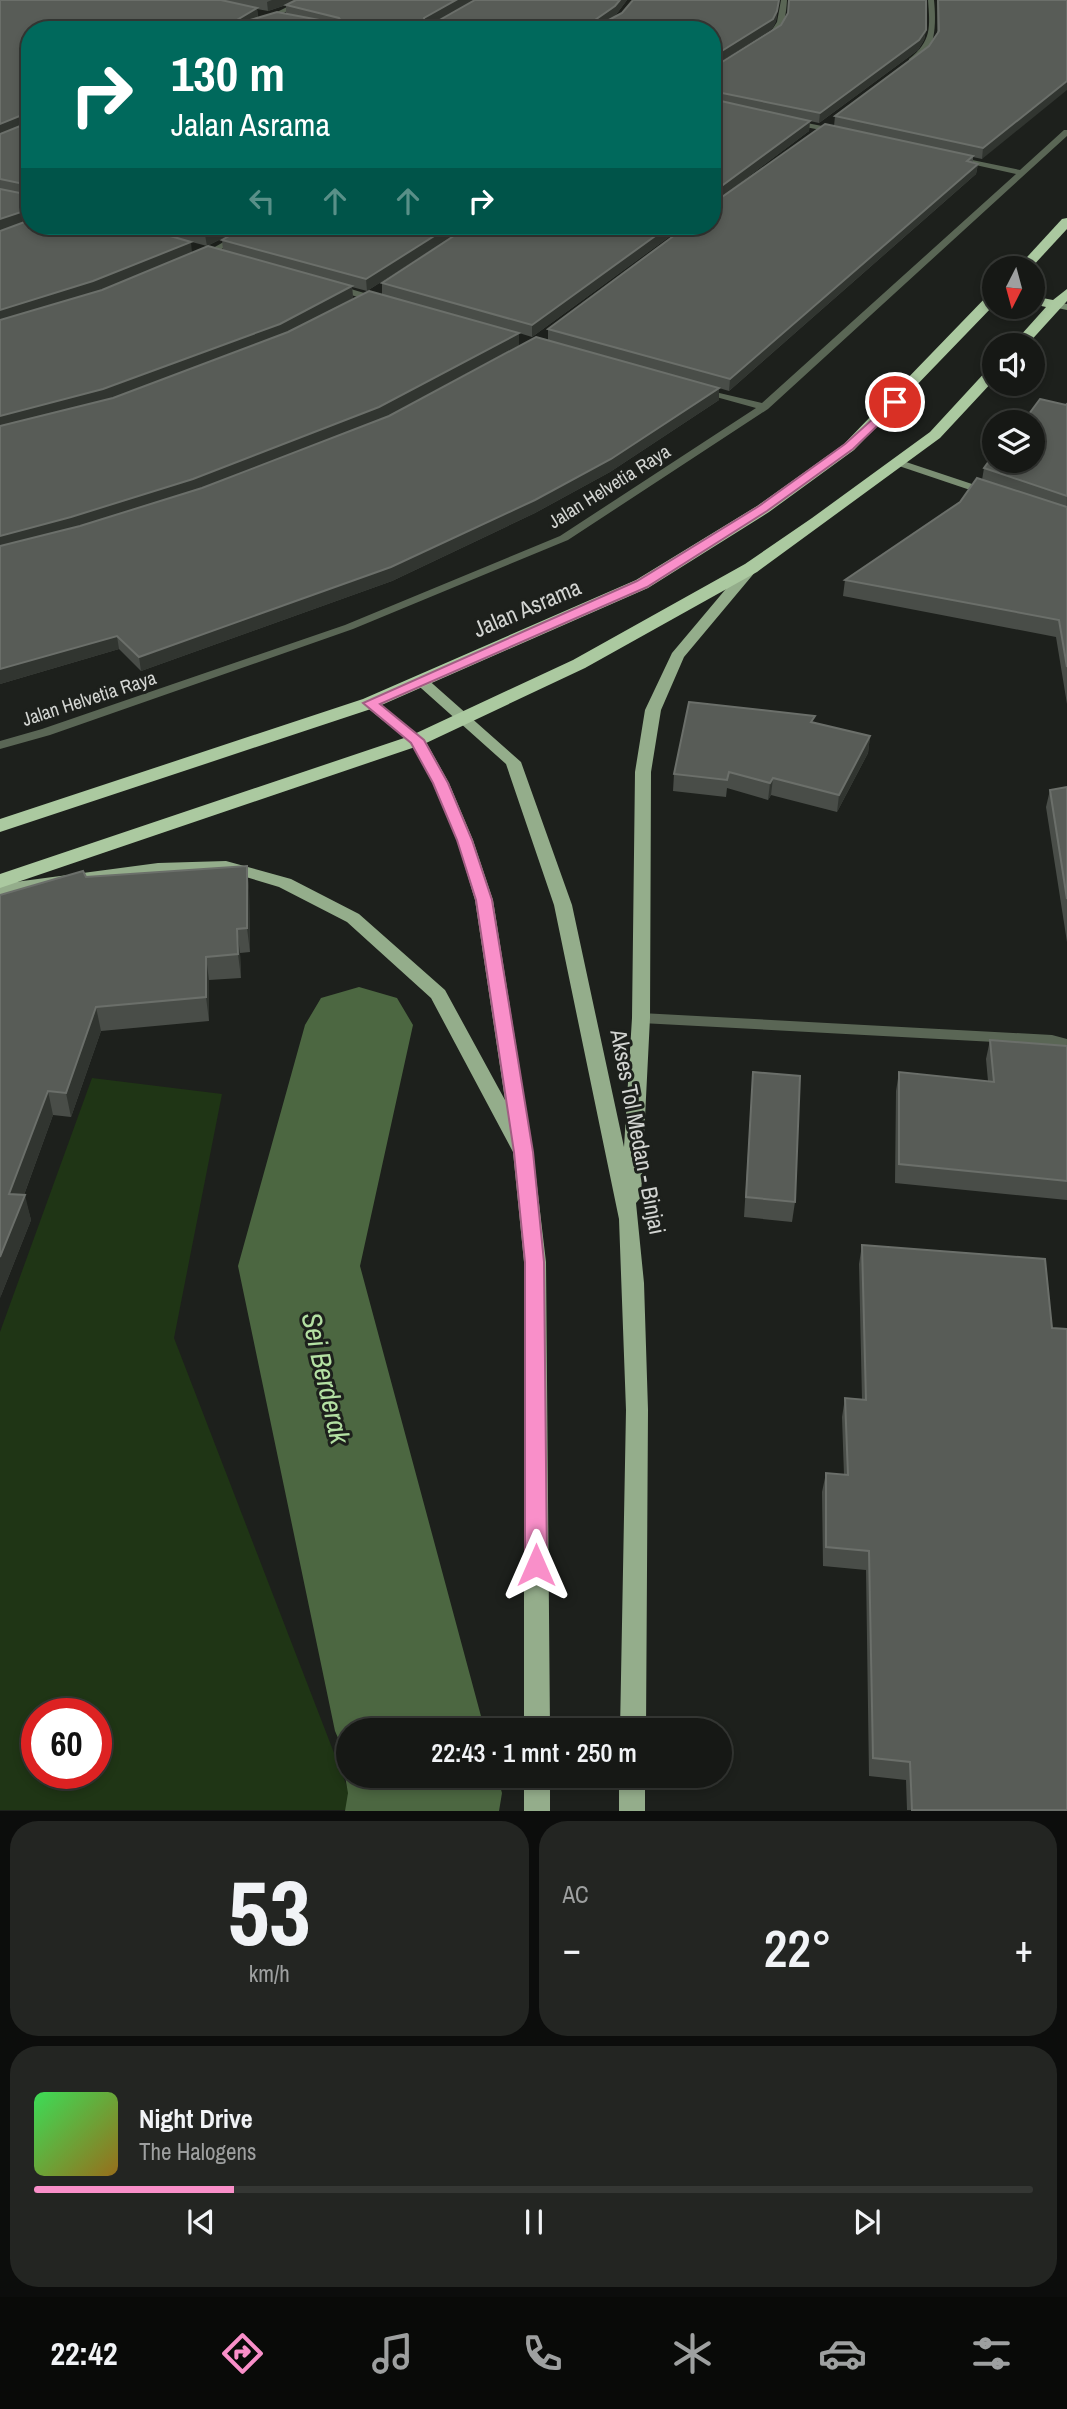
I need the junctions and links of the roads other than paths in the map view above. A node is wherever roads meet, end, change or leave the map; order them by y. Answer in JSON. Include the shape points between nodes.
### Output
{"nodes":[{"id":1,"x":306,"y":0,"type":"edge"},
{"id":2,"x":784,"y":0,"type":"edge"},
{"id":3,"x":931,"y":0,"type":"edge"},
{"id":4,"x":258,"y":15,"type":"edge"},
{"id":5,"x":271,"y":18,"type":"junction"},
{"id":6,"x":284,"y":20,"type":"edge"},
{"id":7,"x":264,"y":21,"type":"edge"},
{"id":8,"x":756,"y":46,"type":"edge"},
{"id":9,"x":901,"y":70,"type":"edge"},
{"id":10,"x":835,"y":120,"type":"edge"},
{"id":11,"x":787,"y":121,"type":"edge"},
{"id":12,"x":824,"y":128,"type":"junction"},
{"id":13,"x":1067,"y":132,"type":"edge"},
{"id":14,"x":850,"y":134,"type":"edge"},
{"id":15,"x":813,"y":137,"type":"edge"},
{"id":16,"x":943,"y":155,"type":"edge"},
{"id":17,"x":1023,"y":173,"type":"junction"},
{"id":18,"x":1067,"y":222,"type":"edge"},
{"id":19,"x":242,"y":235,"type":"edge"},
{"id":20,"x":199,"y":249,"type":"edge"},
{"id":21,"x":211,"y":253,"type":"junction"},
{"id":22,"x":223,"y":256,"type":"edge"},
{"id":23,"x":1034,"y":256,"type":"edge"},
{"id":24,"x":187,"y":262,"type":"edge"},
{"id":25,"x":319,"y":283,"type":"edge"},
{"id":26,"x":379,"y":290,"type":"edge"},
{"id":27,"x":1067,"y":293,"type":"edge"},
{"id":28,"x":368,"y":297,"type":"junction"},
{"id":29,"x":356,"y":303,"type":"edge"},
{"id":30,"x":394,"y":304,"type":"edge"},
{"id":31,"x":1061,"y":306,"type":"edge"},
{"id":32,"x":982,"y":309,"type":"edge"},
{"id":33,"x":1032,"y":333,"type":"edge"},
{"id":34,"x":982,"y":384,"type":"edge"},
{"id":35,"x":688,"y":386,"type":"edge"},
{"id":36,"x":764,"y":407,"type":"junction"},
{"id":37,"x":897,"y":462,"type":"junction"},
{"id":38,"x":1002,"y":497,"type":"edge"},
{"id":39,"x":751,"y":568,"type":"junction"},
{"id":40,"x":420,"y":680,"type":"junction"},
{"id":41,"x":370,"y":703,"type":"junction"},
{"id":42,"x":466,"y":719,"type":"junction"},
{"id":43,"x":416,"y":740,"type":"junction"},
{"id":44,"x":0,"y":745,"type":"edge"},
{"id":45,"x":0,"y":826,"type":"edge"},
{"id":46,"x":0,"y":881,"type":"edge"},
{"id":47,"x":0,"y":890,"type":"edge"},
{"id":48,"x":641,"y":1018,"type":"junction"},
{"id":49,"x":1067,"y":1045,"type":"edge"},
{"id":50,"x":523,"y":1152,"type":"junction"},
{"id":51,"x":629,"y":1219,"type":"junction"},
{"id":52,"x":537,"y":1718,"type":"edge"},
{"id":53,"x":633,"y":1718,"type":"edge"},
{"id":54,"x":537,"y":1788,"type":"edge"},
{"id":55,"x":632,"y":1788,"type":"edge"},
{"id":56,"x":537,"y":1811,"type":"edge"},
{"id":57,"x":632,"y":1811,"type":"edge"}],
"edges":[{"from":1,"to":5,"type":"street"},
{"from":2,"to":8,"type":"street","via":[[777,32]]},
{"from":3,"to":9,"type":"street","via":[[931,41]]},
{"from":4,"to":5,"type":"street"},
{"from":5,"to":6,"type":"street"},
{"from":5,"to":7,"type":"street"},
{"from":10,"to":12,"type":"street"},
{"from":11,"to":12,"type":"street"},
{"from":12,"to":14,"type":"street"},
{"from":12,"to":15,"type":"street"},
{"from":13,"to":17,"type":"street","name":"Jalan Helvetia Raya"},
{"from":16,"to":17,"type":"street"},
{"from":17,"to":36,"type":"street","name":"Jalan Helvetia Raya"},
{"from":18,"to":23,"type":"highway"},
{"from":19,"to":21,"type":"street"},
{"from":20,"to":21,"type":"street"},
{"from":21,"to":22,"type":"street"},
{"from":21,"to":24,"type":"street"},
{"from":25,"to":28,"type":"street"},
{"from":26,"to":28,"type":"street"},
{"from":27,"to":31,"type":"highway"},
{"from":28,"to":29,"type":"street"},
{"from":28,"to":30,"type":"street"},
{"from":31,"to":33,"type":"highway"},
{"from":32,"to":40,"type":"highway","name":"Jalan Asrama","via":[[849,447],[763,509],[642,584]]},
{"from":34,"to":37,"type":"highway","via":[[935,435]]},
{"from":35,"to":36,"type":"street"},
{"from":36,"to":44,"type":"street","name":"Jalan Helvetia Raya","via":[[564,538],[349,627]]},
{"from":37,"to":38,"type":"street"},
{"from":37,"to":39,"type":"highway"},
{"from":39,"to":42,"type":"highway","via":[[579,664]]},
{"from":39,"to":48,"type":"main road","via":[[677,656],[653,710],[643,772]]},
{"from":40,"to":41,"type":"highway","name":"Jalan Asrama"},
{"from":40,"to":42,"type":"main road","name":"Akses Tol Medan - Binjai"},
{"from":41,"to":43,"type":"main road"},
{"from":41,"to":45,"type":"highway","name":"Jalan Asrama"},
{"from":42,"to":43,"type":"highway"},
{"from":42,"to":51,"type":"main road","name":"Akses Tol Medan - Binjai","via":[[513,762],[563,905]]},
{"from":43,"to":46,"type":"highway"},
{"from":43,"to":50,"type":"main road","via":[[446,794],[484,900]]},
{"from":47,"to":50,"type":"main road","via":[[185,867],[226,866],[285,883],[353,918],[438,994]]},
{"from":48,"to":49,"type":"street","via":[[1052,1040]]},
{"from":48,"to":51,"type":"main road"},
{"from":50,"to":52,"type":"main road","via":[[535,1262]]},
{"from":51,"to":53,"type":"main road","name":"Akses Tol Medan - Binjai","via":[[636,1416]]},
{"from":54,"to":56,"type":"main road"},
{"from":55,"to":57,"type":"main road"}]}
